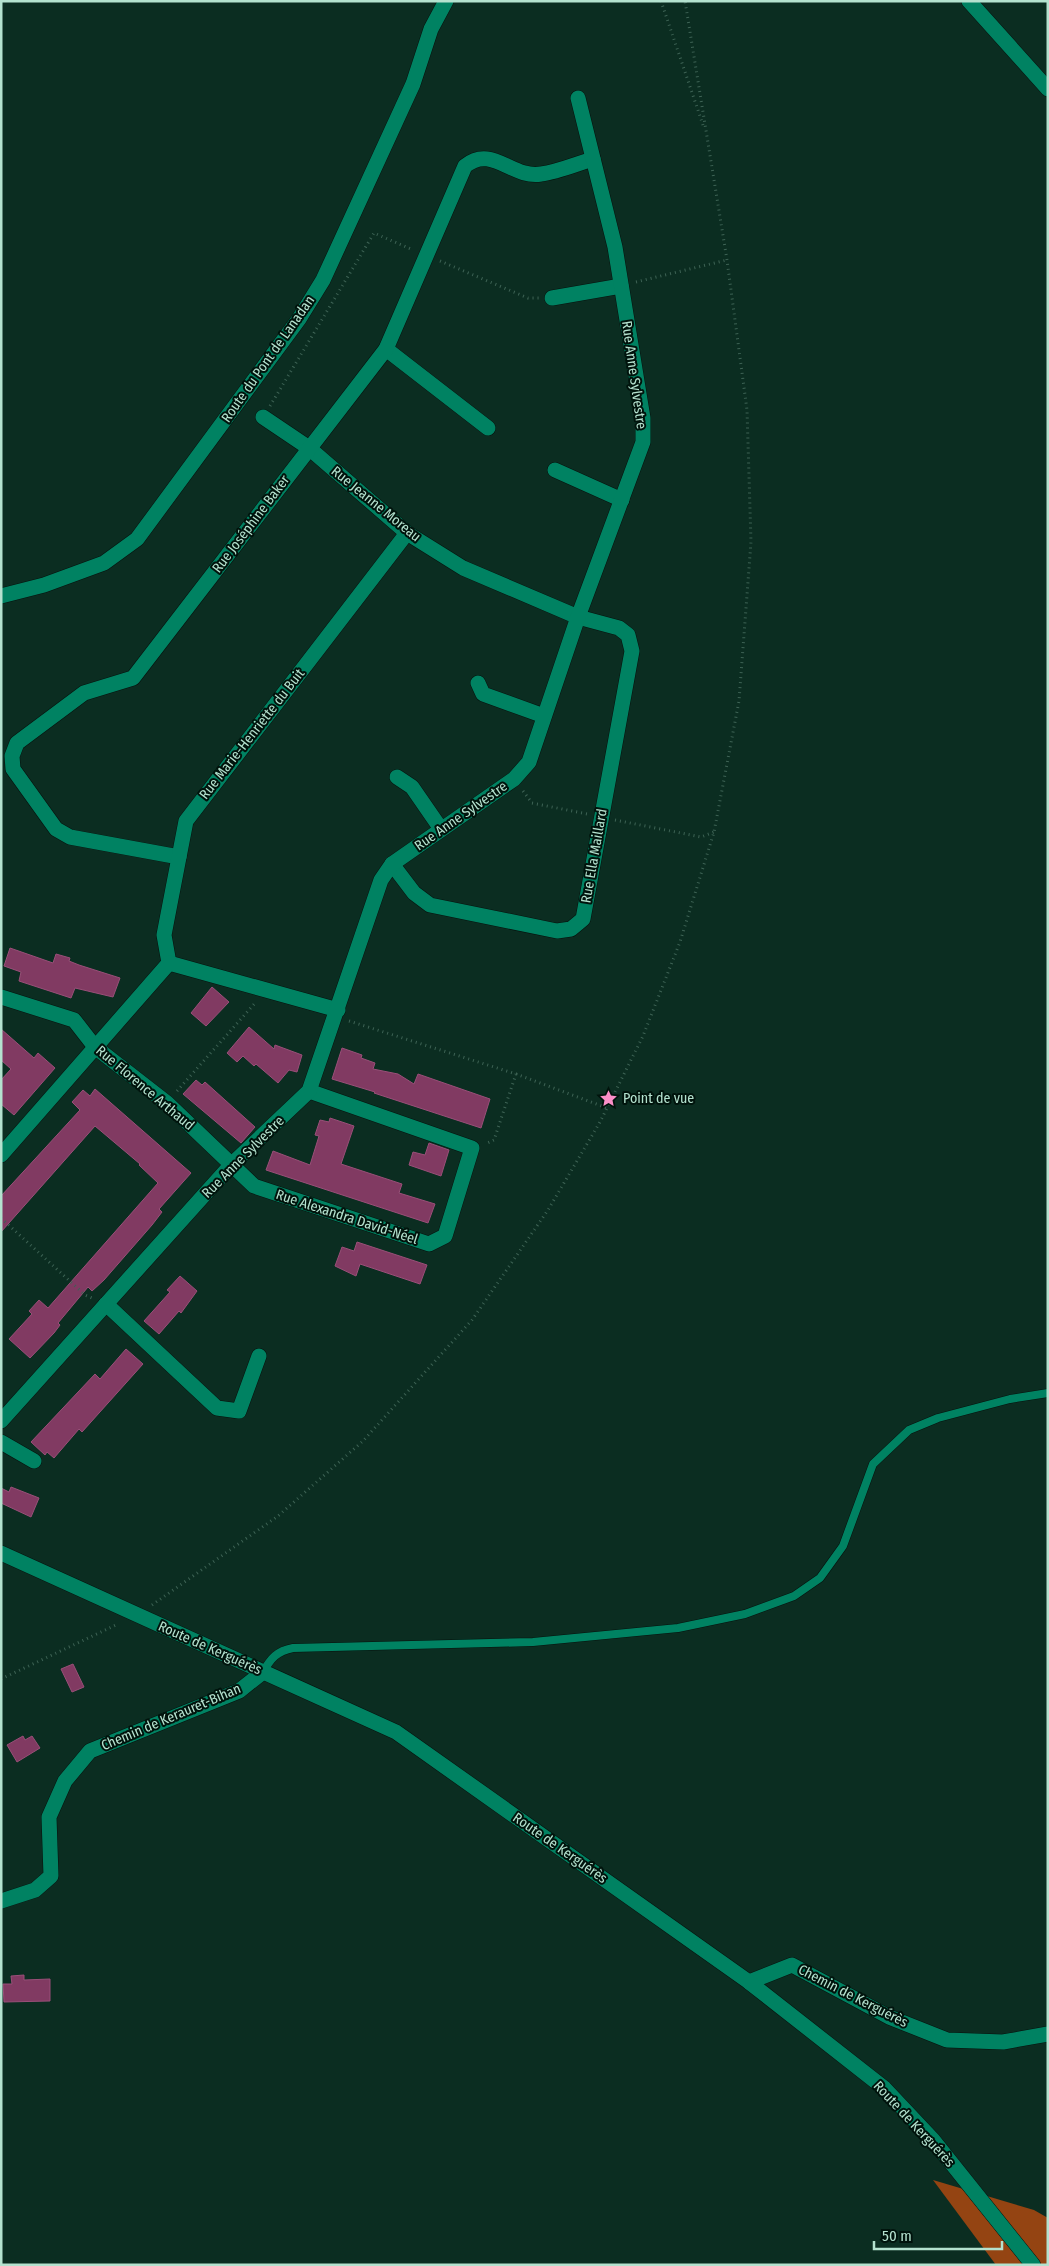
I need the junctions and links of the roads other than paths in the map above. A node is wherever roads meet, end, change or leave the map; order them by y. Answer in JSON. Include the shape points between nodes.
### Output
{"nodes":[{"id":1,"x":446,"y":1,"type":"edge"},
{"id":2,"x":969,"y":1,"type":"edge"},
{"id":3,"x":1048,"y":89,"type":"edge"},
{"id":4,"x":578,"y":98,"type":"dead end"},
{"id":5,"x":593,"y":159,"type":"junction"},
{"id":6,"x":621,"y":286,"type":"junction"},
{"id":7,"x":552,"y":298,"type":"road end"},
{"id":8,"x":386,"y":349,"type":"junction"},
{"id":9,"x":263,"y":417,"type":"road end"},
{"id":10,"x":488,"y":428,"type":"dead end"},
{"id":11,"x":309,"y":448,"type":"junction"},
{"id":12,"x":554,"y":470,"type":"dead end"},
{"id":13,"x":622,"y":500,"type":"junction"},
{"id":14,"x":407,"y":533,"type":"junction"},
{"id":15,"x":1,"y":596,"type":"edge"},
{"id":16,"x":578,"y":617,"type":"junction"},
{"id":17,"x":478,"y":682,"type":"dead end"},
{"id":18,"x":544,"y":716,"type":"junction"},
{"id":19,"x":397,"y":777,"type":"dead end"},
{"id":20,"x":442,"y":829,"type":"junction"},
{"id":21,"x":179,"y":857,"type":"junction"},
{"id":22,"x":392,"y":864,"type":"junction"},
{"id":23,"x":169,"y":963,"type":"junction"},
{"id":24,"x":3,"y":1002,"type":"edge"},
{"id":25,"x":336,"y":1013,"type":"junction"},
{"id":26,"x":95,"y":1047,"type":"junction"},
{"id":27,"x":309,"y":1091,"type":"junction"},
{"id":28,"x":1,"y":1155,"type":"edge"},
{"id":29,"x":231,"y":1165,"type":"junction"},
{"id":30,"x":106,"y":1304,"type":"junction"},
{"id":31,"x":259,"y":1356,"type":"dead end"},
{"id":32,"x":1048,"y":1393,"type":"edge"},
{"id":33,"x":1,"y":1421,"type":"edge"},
{"id":34,"x":1,"y":1442,"type":"edge"},
{"id":35,"x":34,"y":1461,"type":"dead end"},
{"id":36,"x":1,"y":1553,"type":"edge"},
{"id":37,"x":263,"y":1672,"type":"junction"},
{"id":38,"x":1,"y":1901,"type":"edge"},
{"id":39,"x":749,"y":1982,"type":"junction"},
{"id":40,"x":1048,"y":2034,"type":"edge"},
{"id":41,"x":1033,"y":2265,"type":"edge"}],
"edges":[{"from":1,"to":15,"type":"street","name":"Route du Pont de Lanadan","via":[[431,29],[413,84],[323,280],[299,320],[143,531],[104,563]]},
{"from":2,"to":3,"type":"street"},
{"from":4,"to":5,"type":"street","name":"Rue Anne Sylvestre"},
{"from":5,"to":6,"type":"street","name":"Rue Anne Sylvestre","via":[[615,247]]},
{"from":5,"to":8,"type":"street","name":"Rue Joséphine Baker","via":[[540,175],[485,158],[475,158],[465,166]]},
{"from":6,"to":7,"type":"street"},
{"from":6,"to":13,"type":"street","name":"Rue Anne Sylvestre","via":[[643,426],[643,442]]},
{"from":8,"to":10,"type":"street"},
{"from":8,"to":11,"type":"street","name":"Rue Joséphine Baker"},
{"from":9,"to":11,"type":"street","name":"Rue Jeanne Moreau"},
{"from":11,"to":14,"type":"street","name":"Rue Jeanne Moreau"},
{"from":11,"to":21,"type":"street","name":"Rue Joséphine Baker","via":[[133,678],[84,693],[17,743],[12,756],[13,769],[56,829],[70,837]]},
{"from":12,"to":13,"type":"street"},
{"from":13,"to":16,"type":"street","name":"Rue Anne Sylvestre"},
{"from":14,"to":16,"type":"street","name":"Rue Jeanne Moreau","via":[[463,568]]},
{"from":14,"to":21,"type":"street","name":"Rue Marie-Henriette du Buit","via":[[186,822]]},
{"from":16,"to":18,"type":"street","name":"Rue Anne Sylvestre"},
{"from":16,"to":22,"type":"street","name":"Rue Ella Maillard","via":[[619,628],[628,635],[632,651],[583,919],[571,929],[557,932],[430,905],[414,893]]},
{"from":17,"to":18,"type":"street","via":[[483,694]]},
{"from":18,"to":20,"type":"street","name":"Rue Anne Sylvestre","via":[[529,762],[514,779]]},
{"from":19,"to":20,"type":"street","via":[[412,787]]},
{"from":20,"to":22,"type":"street","name":"Rue Anne Sylvestre"},
{"from":21,"to":23,"type":"street","name":"Rue Marie-Henriette du Buit","via":[[164,935]]},
{"from":22,"to":25,"type":"street","name":"Rue Anne Sylvestre","via":[[381,880]]},
{"from":23,"to":25,"type":"street"},
{"from":23,"to":26,"type":"street"},
{"from":24,"to":26,"type":"street","name":"Rue Florence Arthaud","via":[[74,1020]]},
{"from":25,"to":27,"type":"street","name":"Rue Anne Sylvestre"},
{"from":26,"to":28,"type":"street"},
{"from":26,"to":29,"type":"street","name":"Rue Florence Arthaud","via":[[167,1102]]},
{"from":27,"to":29,"type":"street","name":"Rue Anne Sylvestre"},
{"from":27,"to":29,"type":"street","name":"Rue Alexandra David-Néel","via":[[472,1148],[445,1236],[429,1244],[254,1186]]},
{"from":29,"to":30,"type":"street","name":"Rue Anne Sylvestre"},
{"from":30,"to":31,"type":"street","via":[[217,1408],[240,1411]]},
{"from":30,"to":33,"type":"street","name":"Rue Anne Sylvestre"},
{"from":32,"to":37,"type":"lane","via":[[938,1418],[909,1430],[874,1464],[843,1546],[820,1578],[794,1596],[745,1614],[678,1628],[533,1642],[293,1648],[272,1656]]},
{"from":34,"to":35,"type":"street"},
{"from":36,"to":37,"type":"street","name":"Route de Kerguérès"},
{"from":37,"to":38,"type":"street","name":"Chemin de Kerauret-Bihan","via":[[239,1691],[90,1751],[64,1781],[49,1817],[51,1876],[35,1890]]},
{"from":37,"to":39,"type":"street","name":"Route de Kerguérès","via":[[396,1732]]},
{"from":39,"to":40,"type":"street","name":"Chemin de Kerguérès","via":[[792,1965],[888,2017],[947,2040],[1003,2042]]},
{"from":39,"to":41,"type":"street","name":"Route de Kerguérès","via":[[884,2088],[933,2140]]}]}
